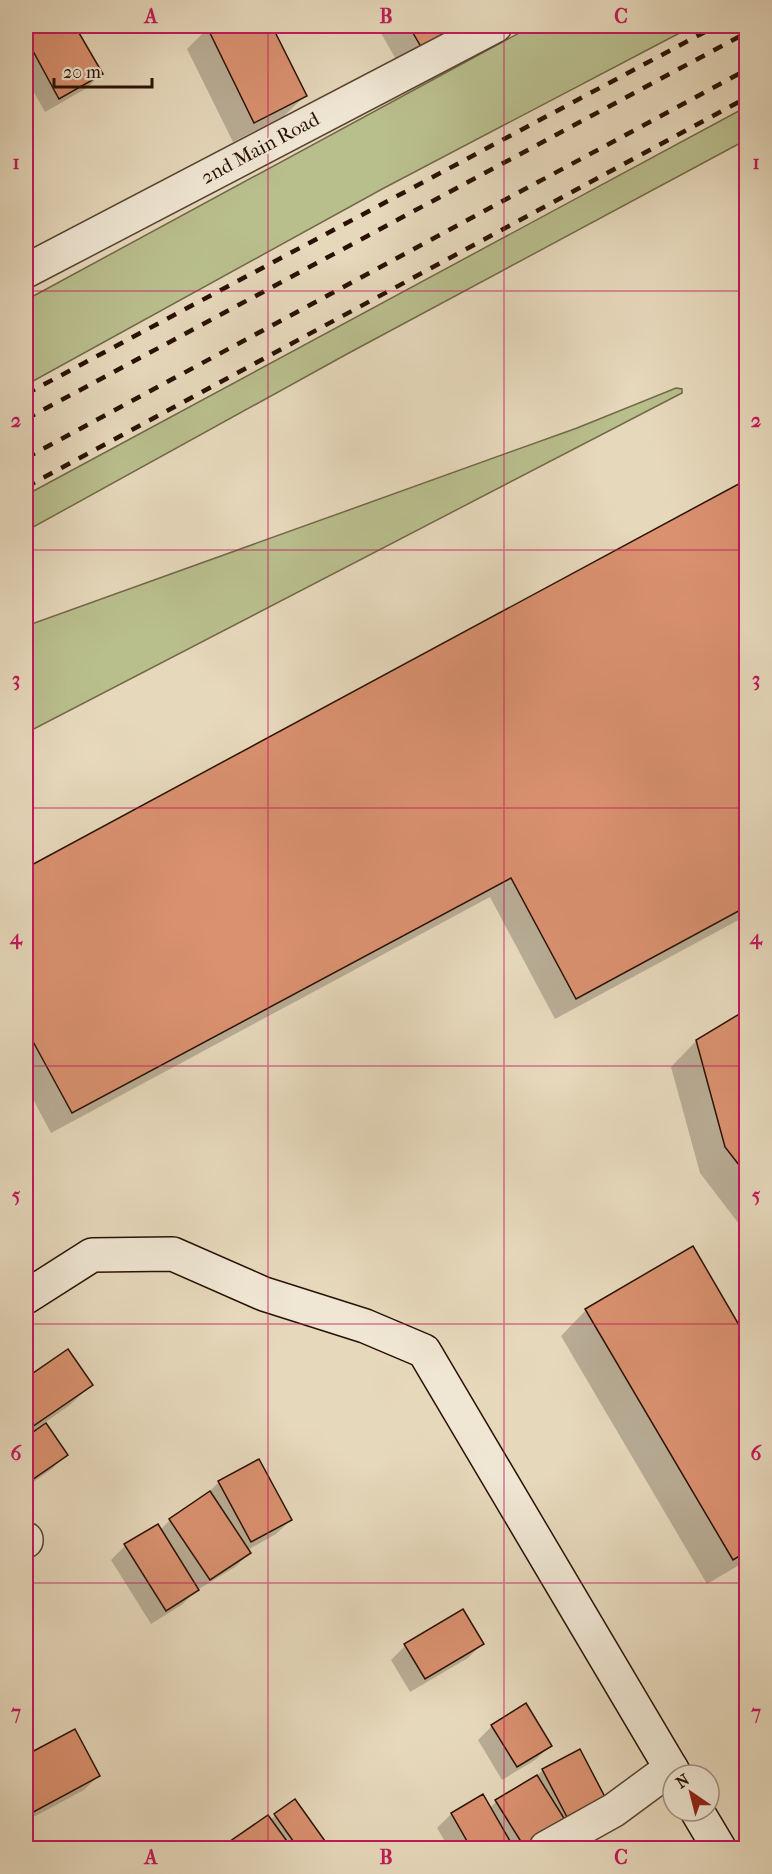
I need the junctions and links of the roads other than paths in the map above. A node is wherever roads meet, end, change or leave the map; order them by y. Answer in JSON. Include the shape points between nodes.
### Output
{"nodes":[{"id":1,"x":495,"y":26,"type":"edge"},
{"id":2,"x":26,"y":271,"type":"edge"},
{"id":3,"x":26,"y":1297,"type":"edge"},
{"id":4,"x":668,"y":1763,"type":"edge"},
{"id":5,"x":661,"y":1780,"type":"edge"},
{"id":6,"x":704,"y":1823,"type":"edge"},
{"id":7,"x":546,"y":1848,"type":"edge"},
{"id":8,"x":719,"y":1848,"type":"edge"}],
"edges":[{"from":1,"to":2,"type":"main road","name":"2nd Main Road"},
{"from":3,"to":4,"type":"main road","via":[[92,1255],[173,1254],[264,1294],[365,1326],[424,1351]]},
{"from":5,"to":7,"type":"main road"},
{"from":6,"to":8,"type":"main road"}]}
